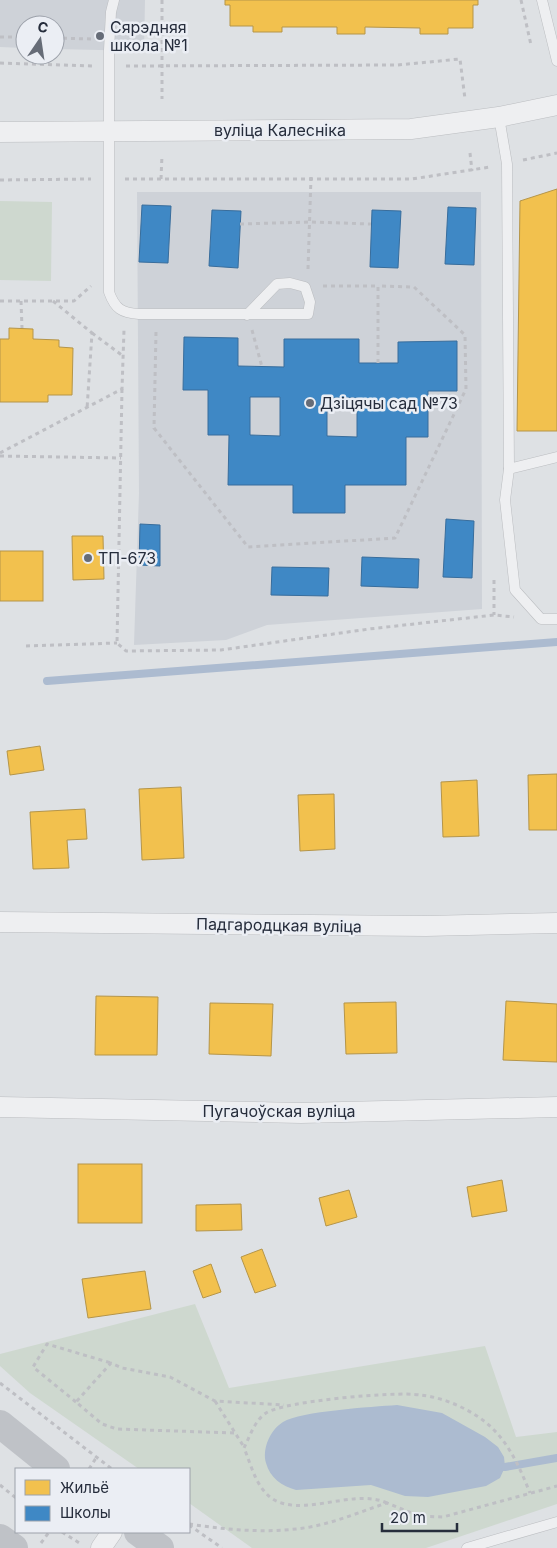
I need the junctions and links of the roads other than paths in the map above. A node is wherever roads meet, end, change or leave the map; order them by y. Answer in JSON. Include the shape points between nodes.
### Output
{"nodes":[{"id":1,"x":114,"y":0,"type":"edge"},
{"id":2,"x":542,"y":0,"type":"edge"},
{"id":3,"x":557,"y":12,"type":"edge"},
{"id":4,"x":547,"y":17,"type":"junction"},
{"id":5,"x":557,"y":61,"type":"edge"},
{"id":6,"x":557,"y":105,"type":"edge"},
{"id":7,"x":499,"y":117,"type":"junction"},
{"id":8,"x":0,"y":132,"type":"edge"},
{"id":9,"x":110,"y":132,"type":"junction"},
{"id":10,"x":247,"y":315,"type":"junction"},
{"id":11,"x":557,"y":457,"type":"edge"},
{"id":12,"x":509,"y":469,"type":"junction"},
{"id":13,"x":557,"y":619,"type":"edge"},
{"id":14,"x":0,"y":922,"type":"edge"},
{"id":15,"x":557,"y":923,"type":"edge"},
{"id":16,"x":0,"y":1107,"type":"edge"},
{"id":17,"x":557,"y":1107,"type":"edge"},
{"id":18,"x":0,"y":1424,"type":"edge"},
{"id":19,"x":55,"y":1468,"type":"edge"},
{"id":20,"x":557,"y":1522,"type":"edge"},
{"id":21,"x":111,"y":1533,"type":"edge"},
{"id":22,"x":139,"y":1533,"type":"edge"},
{"id":23,"x":0,"y":1538,"type":"edge"},
{"id":24,"x":14,"y":1548,"type":"edge"},
{"id":25,"x":101,"y":1548,"type":"edge"},
{"id":26,"x":160,"y":1548,"type":"edge"},
{"id":27,"x":467,"y":1548,"type":"edge"}],
"edges":[{"from":1,"to":9,"type":"lane","via":[[109,66]]},
{"from":2,"to":4,"type":"lane"},
{"from":3,"to":4,"type":"lane"},
{"from":4,"to":5,"type":"lane"},
{"from":6,"to":7,"type":"street","name":"вуліца Калесніка"},
{"from":7,"to":9,"type":"street","name":"вуліца Калесніка","via":[[411,129]]},
{"from":7,"to":12,"type":"lane","via":[[507,164]]},
{"from":8,"to":9,"type":"street","name":"вуліца Калесніка"},
{"from":9,"to":10,"type":"lane","via":[[110,292],[114,305],[124,313]]},
{"from":10,"to":10,"type":"lane","via":[[308,314],[310,302],[306,287],[278,284]]},
{"from":11,"to":12,"type":"lane"},
{"from":12,"to":13,"type":"lane","via":[[505,500],[515,590],[541,619]]},
{"from":14,"to":15,"type":"street","name":"Падгародцкая вуліца","via":[[426,926]]},
{"from":16,"to":17,"type":"street","name":"Пугачоўская вуліца","via":[[302,1113]]},
{"from":18,"to":19,"type":"street"},
{"from":20,"to":27,"type":"lane"},
{"from":21,"to":25,"type":"street"},
{"from":22,"to":26,"type":"street"},
{"from":23,"to":24,"type":"street"}]}
